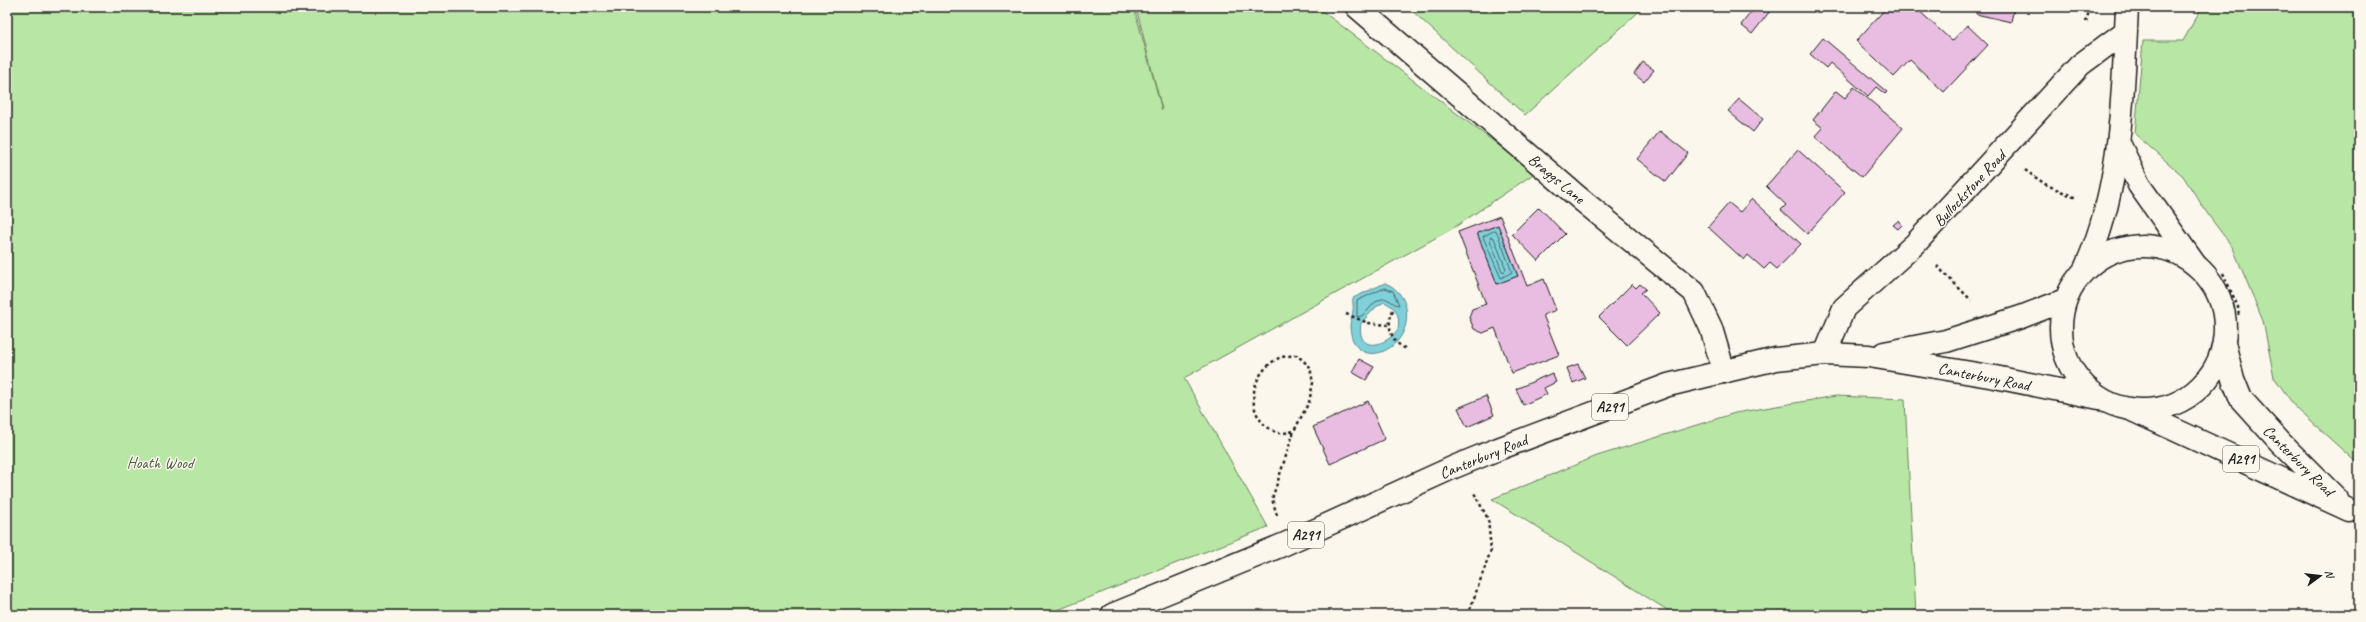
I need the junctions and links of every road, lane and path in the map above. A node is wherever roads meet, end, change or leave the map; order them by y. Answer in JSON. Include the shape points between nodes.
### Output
{"nodes":[{"id":1,"x":1357,"y":7,"type":"edge"},
{"id":2,"x":2127,"y":7,"type":"edge"},
{"id":3,"x":2126,"y":31,"type":"junction"},
{"id":4,"x":2119,"y":143,"type":"junction"},
{"id":5,"x":2001,"y":153,"type":"junction"},
{"id":6,"x":2106,"y":204,"type":"junction"},
{"id":7,"x":2194,"y":263,"type":"junction"},
{"id":8,"x":2086,"y":268,"type":"junction"},
{"id":9,"x":2065,"y":300,"type":"junction"},
{"id":10,"x":1393,"y":310,"type":"dead end"},
{"id":11,"x":1346,"y":314,"type":"dead end"},
{"id":12,"x":1388,"y":325,"type":"junction"},
{"id":13,"x":2224,"y":343,"type":"junction"},
{"id":14,"x":1407,"y":348,"type":"dead end"},
{"id":15,"x":1825,"y":354,"type":"junction"},
{"id":16,"x":1869,"y":356,"type":"junction"},
{"id":17,"x":1724,"y":372,"type":"junction"},
{"id":18,"x":2099,"y":398,"type":"junction"},
{"id":19,"x":2132,"y":410,"type":"junction"},
{"id":20,"x":1294,"y":431,"type":"junction"},
{"id":21,"x":1454,"y":467,"type":"junction"},
{"id":22,"x":2354,"y":514,"type":"edge"},
{"id":23,"x":1285,"y":544,"type":"junction"},
{"id":24,"x":1112,"y":615,"type":"edge"},
{"id":25,"x":1468,"y":615,"type":"edge"}],
"edges":[{"from":1,"to":17,"type":"main road","name":"Braggs Lane","via":[[1578,197],[1694,292],[1710,328]]},
{"from":2,"to":3,"type":"main road"},
{"from":3,"to":4,"type":"main road","via":[[2126,71]]},
{"from":3,"to":5,"type":"main road","name":"Bullockstone Road","via":[[2080,65]]},
{"from":4,"to":6,"type":"main road"},
{"from":4,"to":7,"type":"main road","via":[[2139,185]]},
{"from":5,"to":6,"type":"path","via":[[2045,184],[2086,202]]},
{"from":5,"to":15,"type":"main road","name":"Bullockstone Road","via":[[1915,244],[1844,308]]},
{"from":6,"to":8,"type":"main road","via":[[2102,226]]},
{"from":7,"to":8,"type":"main road","via":[[2175,251],[2153,246],[2131,246],[2109,253]]},
{"from":7,"to":13,"type":"main road","via":[[2207,275],[2219,296],[2225,325]]},
{"from":8,"to":9,"type":"main road","via":[[2072,285]]},
{"from":9,"to":16,"type":"main road","name":"Canterbury Road","number":"A291","via":[[1946,341]]},
{"from":9,"to":18,"type":"main road","via":[[2060,335],[2066,358],[2079,381]]},
{"from":10,"to":12,"type":"path"},
{"from":11,"to":12,"type":"path","via":[[1368,323]]},
{"from":12,"to":14,"type":"path","via":[[1394,338]]},
{"from":13,"to":19,"type":"main road","via":[[2215,368],[2199,389],[2177,404],[2151,410]]},
{"from":13,"to":22,"type":"main road","name":"Canterbury Road","number":"A291","via":[[2241,399],[2287,449]]},
{"from":15,"to":16,"type":"main road","name":"Canterbury Road","number":"A291"},
{"from":15,"to":17,"type":"main road","name":"Canterbury Road","number":"A291","via":[[1776,359]]},
{"from":16,"to":18,"type":"main road","name":"Canterbury Road","number":"A291","via":[[1996,377]]},
{"from":17,"to":21,"type":"main road","name":"Canterbury Road","number":"A291","via":[[1668,385]]},
{"from":18,"to":19,"type":"main road"},
{"from":19,"to":22,"type":"main road","name":"Canterbury Road","number":"A291"},
{"from":20,"to":20,"type":"path","via":[[1309,402],[1313,383],[1310,367],[1297,355],[1279,358],[1259,374],[1252,395],[1257,414],[1268,426],[1280,433]]},
{"from":20,"to":23,"type":"path","via":[[1272,499]]},
{"from":21,"to":23,"type":"main road","name":"Canterbury Road","number":"A291"},
{"from":21,"to":25,"type":"path","via":[[1476,495],[1488,519],[1491,550]]},
{"from":23,"to":24,"type":"main road","name":"Canterbury Road","number":"A291"}]}
